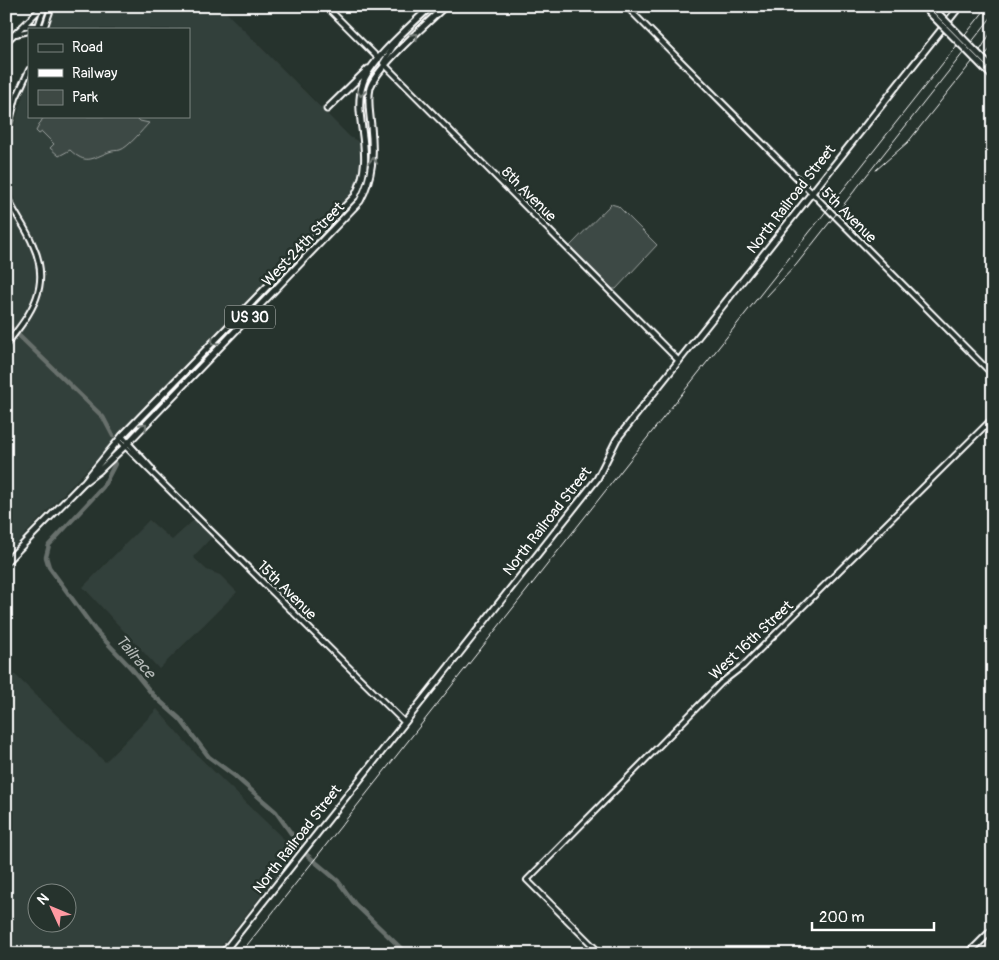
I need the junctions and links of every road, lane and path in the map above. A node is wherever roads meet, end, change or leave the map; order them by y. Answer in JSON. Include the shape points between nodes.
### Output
{"nodes":[{"id":1,"x":44,"y":6,"type":"edge"},
{"id":2,"x":52,"y":6,"type":"edge"},
{"id":3,"x":326,"y":6,"type":"edge"},
{"id":4,"x":432,"y":6,"type":"edge"},
{"id":5,"x":445,"y":6,"type":"edge"},
{"id":6,"x":626,"y":6,"type":"edge"},
{"id":7,"x":922,"y":6,"type":"edge"},
{"id":8,"x":931,"y":6,"type":"edge"},
{"id":9,"x":960,"y":6,"type":"edge"},
{"id":10,"x":24,"y":26,"type":"junction"},
{"id":11,"x":37,"y":27,"type":"edge"},
{"id":12,"x":44,"y":27,"type":"edge"},
{"id":13,"x":28,"y":31,"type":"edge"},
{"id":14,"x":16,"y":34,"type":"junction"},
{"id":15,"x":398,"y":39,"type":"junction"},
{"id":16,"x":6,"y":42,"type":"edge"},
{"id":17,"x":379,"y":58,"type":"junction"},
{"id":18,"x":374,"y":64,"type":"junction"},
{"id":19,"x":385,"y":66,"type":"junction"},
{"id":20,"x":993,"y":69,"type":"edge"},
{"id":21,"x":28,"y":72,"type":"edge"},
{"id":22,"x":993,"y":77,"type":"edge"},
{"id":23,"x":327,"y":109,"type":"dead end"},
{"id":24,"x":364,"y":132,"type":"junction"},
{"id":25,"x":6,"y":136,"type":"edge"},
{"id":26,"x":372,"y":145,"type":"junction"},
{"id":27,"x":811,"y":193,"type":"junction"},
{"id":28,"x":6,"y":194,"type":"edge"},
{"id":29,"x":6,"y":346,"type":"edge"},
{"id":30,"x":679,"y":362,"type":"junction"},
{"id":31,"x":993,"y":375,"type":"edge"},
{"id":32,"x":993,"y":418,"type":"edge"},
{"id":33,"x":121,"y":438,"type":"junction"},
{"id":34,"x":126,"y":444,"type":"junction"},
{"id":35,"x":83,"y":483,"type":"junction"},
{"id":36,"x":6,"y":562,"type":"edge"},
{"id":37,"x":404,"y":722,"type":"junction"},
{"id":38,"x":993,"y":929,"type":"edge"},
{"id":39,"x":222,"y":954,"type":"edge"},
{"id":40,"x":601,"y":954,"type":"edge"},
{"id":41,"x":968,"y":954,"type":"edge"}],
"edges":[{"from":1,"to":10,"type":"street"},
{"from":1,"to":11,"type":"street"},
{"from":2,"to":12,"type":"street"},
{"from":3,"to":17,"type":"street"},
{"from":4,"to":15,"type":"main road","number":"US 30"},
{"from":19,"to":5,"type":"main road","number":"US 30","one_way":true},
{"from":6,"to":27,"type":"street","name":"5th Avenue"},
{"from":7,"to":22,"type":"main road","bridge":true},
{"from":8,"to":20,"type":"main road","bridge":true},
{"from":9,"to":27,"type":"main road","name":"North Railroad Street"},
{"from":10,"to":11,"type":"street"},
{"from":10,"to":14,"type":"street"},
{"from":11,"to":12,"type":"street"},
{"from":13,"to":14,"type":"street"},
{"from":14,"to":16,"type":"street"},
{"from":15,"to":17,"type":"main road","number":"US 30"},
{"from":15,"to":19,"type":"street","via":[[384,61]]},
{"from":17,"to":18,"type":"main road","number":"US 30"},
{"from":18,"to":23,"type":"main road"},
{"from":18,"to":24,"type":"main road","name":"West 24th Street","number":"US 30","one_way":true,"via":[[362,84],[360,96]]},
{"from":19,"to":26,"type":"main road","name":"West 24th Street","number":"US 30","via":[[371,87]]},
{"from":19,"to":30,"type":"street","name":"8th Avenue"},
{"from":21,"to":25,"type":"street","via":[[16,98]]},
{"from":24,"to":26,"type":"main road"},
{"from":24,"to":33,"type":"main road","name":"West 24th Street","number":"US 30","one_way":true,"via":[[364,175],[350,203]]},
{"from":34,"to":26,"type":"main road","name":"West 24th Street","number":"US 30","one_way":true,"via":[[360,201],[372,171]]},
{"from":27,"to":30,"type":"main road","name":"North Railroad Street"},
{"from":27,"to":31,"type":"street","name":"5th Avenue"},
{"from":28,"to":29,"type":"street","via":[[33,244],[40,280],[35,304]]},
{"from":30,"to":37,"type":"main road","name":"North Railroad Street","via":[[617,440],[597,479]]},
{"from":32,"to":40,"type":"street","name":"West 16th Street","via":[[743,666],[721,683],[527,880]]},
{"from":33,"to":34,"type":"street","name":"15th Avenue"},
{"from":33,"to":35,"type":"main road","name":"West 24th Street","number":"US 30"},
{"from":34,"to":35,"type":"main road","name":"West 24th Street","number":"US 30"},
{"from":34,"to":37,"type":"street","name":"15th Avenue"},
{"from":35,"to":36,"type":"main road","name":"West 24th Street","number":"US 30"},
{"from":37,"to":39,"type":"main road","name":"North Railroad Street"},
{"from":38,"to":41,"type":"main road"}]}
